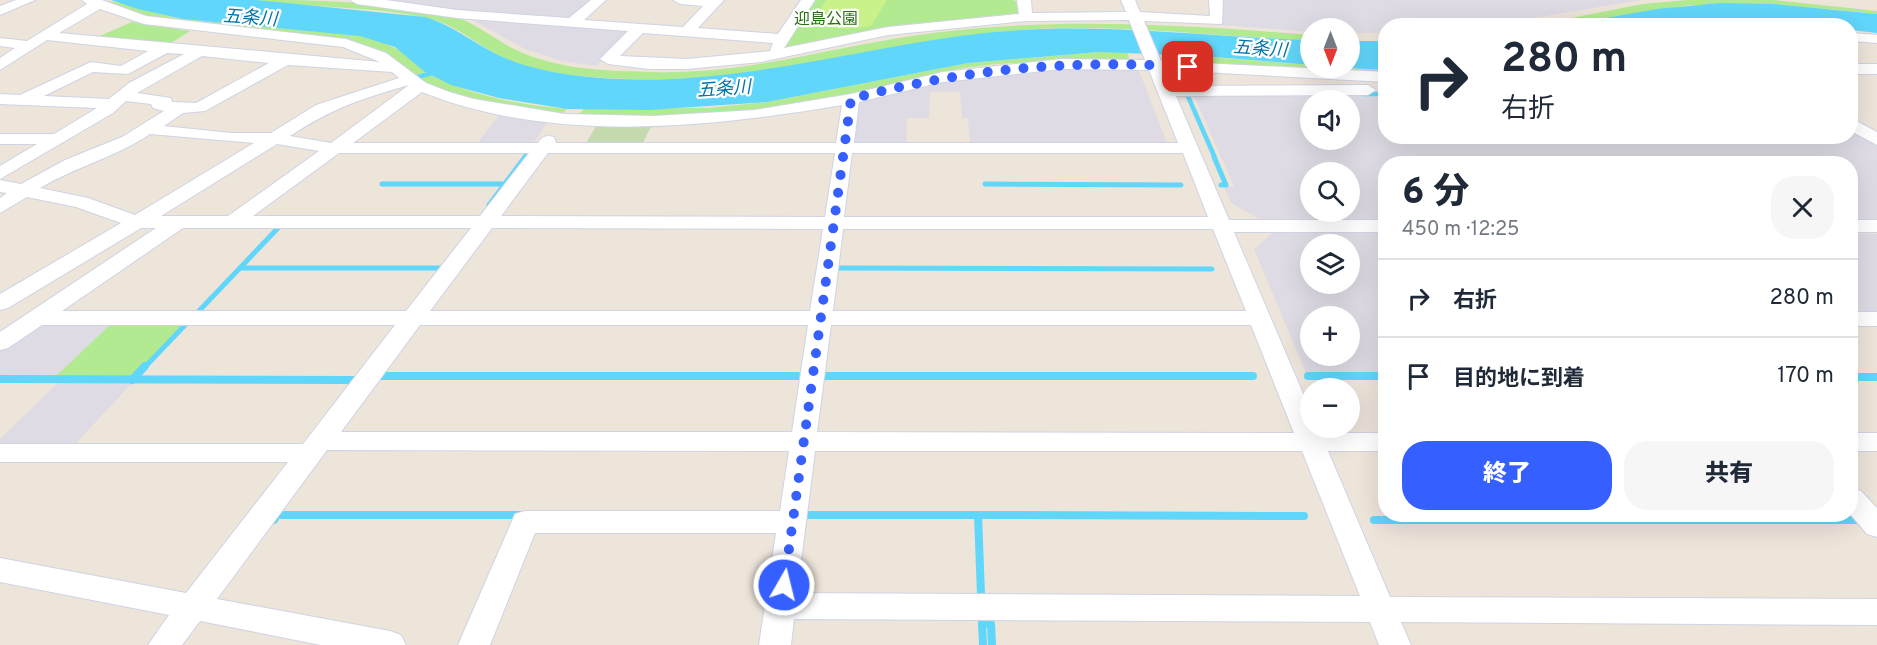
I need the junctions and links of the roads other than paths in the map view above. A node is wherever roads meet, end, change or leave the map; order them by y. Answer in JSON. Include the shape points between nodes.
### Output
{"nodes":[{"id":1,"x":28,"y":0,"type":"edge"},
{"id":2,"x":357,"y":0,"type":"edge"},
{"id":3,"x":599,"y":0,"type":"edge"},
{"id":4,"x":680,"y":0,"type":"edge"},
{"id":5,"x":808,"y":0,"type":"edge"},
{"id":6,"x":1024,"y":0,"type":"edge"},
{"id":7,"x":1128,"y":0,"type":"edge"},
{"id":8,"x":1216,"y":0,"type":"edge"},
{"id":9,"x":379,"y":1,"type":"edge"},
{"id":10,"x":716,"y":1,"type":"edge"},
{"id":11,"x":93,"y":2,"type":"edge"},
{"id":12,"x":0,"y":11,"type":"edge"},
{"id":13,"x":1026,"y":17,"type":"junction"},
{"id":14,"x":1135,"y":19,"type":"junction"},
{"id":15,"x":573,"y":22,"type":"junction"},
{"id":16,"x":641,"y":27,"type":"junction"},
{"id":17,"x":687,"y":31,"type":"junction"},
{"id":18,"x":46,"y":36,"type":"junction"},
{"id":19,"x":1858,"y":38,"type":"edge"},
{"id":20,"x":1877,"y":39,"type":"edge"},
{"id":21,"x":324,"y":40,"type":"junction"},
{"id":22,"x":0,"y":42,"type":"edge"},
{"id":23,"x":31,"y":46,"type":"junction"},
{"id":24,"x":781,"y":46,"type":"junction"},
{"id":25,"x":166,"y":47,"type":"junction"},
{"id":26,"x":201,"y":51,"type":"junction"},
{"id":27,"x":285,"y":60,"type":"junction"},
{"id":28,"x":1154,"y":64,"type":"junction"},
{"id":29,"x":0,"y":65,"type":"edge"},
{"id":30,"x":1858,"y":69,"type":"edge"},
{"id":31,"x":1877,"y":69,"type":"edge"},
{"id":32,"x":1378,"y":77,"type":"edge"},
{"id":33,"x":410,"y":78,"type":"junction"},
{"id":34,"x":1378,"y":90,"type":"edge"},
{"id":35,"x":1165,"y":91,"type":"junction"},
{"id":36,"x":0,"y":99,"type":"edge"},
{"id":37,"x":25,"y":99,"type":"junction"},
{"id":38,"x":851,"y":99,"type":"junction"},
{"id":39,"x":118,"y":100,"type":"junction"},
{"id":40,"x":179,"y":108,"type":"junction"},
{"id":41,"x":565,"y":119,"type":"junction"},
{"id":42,"x":1858,"y":128,"type":"edge"},
{"id":43,"x":147,"y":129,"type":"junction"},
{"id":44,"x":272,"y":138,"type":"junction"},
{"id":45,"x":0,"y":139,"type":"edge"},
{"id":46,"x":57,"y":140,"type":"junction"},
{"id":47,"x":1877,"y":140,"type":"edge"},
{"id":48,"x":332,"y":148,"type":"junction"},
{"id":49,"x":844,"y":148,"type":"junction"},
{"id":50,"x":1189,"y":148,"type":"junction"},
{"id":51,"x":542,"y":150,"type":"junction"},
{"id":52,"x":0,"y":174,"type":"edge"},
{"id":53,"x":0,"y":186,"type":"edge"},
{"id":54,"x":24,"y":190,"type":"junction"},
{"id":55,"x":0,"y":207,"type":"edge"},
{"id":56,"x":136,"y":222,"type":"junction"},
{"id":57,"x":177,"y":223,"type":"junction"},
{"id":58,"x":231,"y":223,"type":"junction"},
{"id":59,"x":834,"y":223,"type":"junction"},
{"id":60,"x":485,"y":224,"type":"junction"},
{"id":61,"x":1220,"y":224,"type":"junction"},
{"id":62,"x":1858,"y":225,"type":"edge"},
{"id":63,"x":1877,"y":225,"type":"edge"},
{"id":64,"x":1378,"y":226,"type":"edge"},
{"id":65,"x":0,"y":303,"type":"edge"},
{"id":66,"x":37,"y":318,"type":"junction"},
{"id":67,"x":820,"y":318,"type":"junction"},
{"id":68,"x":1259,"y":318,"type":"junction"},
{"id":69,"x":413,"y":319,"type":"junction"},
{"id":70,"x":1858,"y":319,"type":"edge"},
{"id":71,"x":1877,"y":319,"type":"edge"},
{"id":72,"x":0,"y":343,"type":"edge"},
{"id":73,"x":804,"y":441,"type":"junction"},
{"id":74,"x":1312,"y":442,"type":"junction"},
{"id":75,"x":1378,"y":442,"type":"edge"},
{"id":76,"x":1858,"y":442,"type":"edge"},
{"id":77,"x":1877,"y":442,"type":"edge"},
{"id":78,"x":315,"y":447,"type":"junction"},
{"id":79,"x":0,"y":453,"type":"edge"},
{"id":80,"x":1858,"y":506,"type":"edge"},
{"id":81,"x":792,"y":522,"type":"junction"},
{"id":82,"x":1877,"y":526,"type":"edge"},
{"id":83,"x":0,"y":570,"type":"edge"},
{"id":84,"x":781,"y":606,"type":"junction"},
{"id":85,"x":193,"y":609,"type":"junction"},
{"id":86,"x":1381,"y":609,"type":"junction"},
{"id":87,"x":1877,"y":612,"type":"edge"},
{"id":88,"x":165,"y":645,"type":"edge"},
{"id":89,"x":390,"y":645,"type":"edge"},
{"id":90,"x":474,"y":645,"type":"edge"},
{"id":91,"x":775,"y":645,"type":"edge"},
{"id":92,"x":1395,"y":645,"type":"edge"}],
"edges":[{"from":1,"to":12,"type":"street"},
{"from":2,"to":9,"type":"street"},
{"from":3,"to":15,"type":"street"},
{"from":4,"to":10,"type":"street"},
{"from":5,"to":24,"type":"street"},
{"from":6,"to":13,"type":"street"},
{"from":7,"to":14,"type":"street"},
{"from":8,"to":14,"type":"street","via":[[1217,21]]},
{"from":9,"to":15,"type":"street","via":[[457,14]]},
{"from":10,"to":17,"type":"street"},
{"from":11,"to":18,"type":"street"},
{"from":11,"to":21,"type":"street","via":[[144,20]]},
{"from":13,"to":14,"type":"street"},
{"from":13,"to":24,"type":"street"},
{"from":14,"to":28,"type":"street"},
{"from":15,"to":16,"type":"street"},
{"from":16,"to":17,"type":"street"},
{"from":16,"to":24,"type":"street","via":[[608,59],[687,64]]},
{"from":17,"to":24,"type":"street"},
{"from":18,"to":23,"type":"street"},
{"from":18,"to":25,"type":"street"},
{"from":19,"to":20,"type":"street"},
{"from":21,"to":27,"type":"street"},
{"from":21,"to":33,"type":"street","via":[[346,43],[381,56]]},
{"from":22,"to":23,"type":"street"},
{"from":23,"to":29,"type":"street"},
{"from":25,"to":26,"type":"street"},
{"from":25,"to":37,"type":"street","via":[[123,71],[92,67]]},
{"from":26,"to":27,"type":"street"},
{"from":26,"to":39,"type":"street","via":[[150,77]]},
{"from":27,"to":33,"type":"street","via":[[386,69]]},
{"from":27,"to":40,"type":"street","via":[[199,108]]},
{"from":28,"to":32,"type":"street"},
{"from":28,"to":35,"type":"street"},
{"from":28,"to":38,"type":"street","via":[[1020,66],[943,77]]},
{"from":30,"to":31,"type":"street"},
{"from":33,"to":41,"type":"street","via":[[471,104]]},
{"from":33,"to":44,"type":"street","via":[[322,108]]},
{"from":33,"to":48,"type":"street"},
{"from":34,"to":35,"type":"street"},
{"from":35,"to":50,"type":"street"},
{"from":36,"to":37,"type":"street"},
{"from":37,"to":39,"type":"street"},
{"from":38,"to":41,"type":"street","via":[[705,120]]},
{"from":38,"to":49,"type":"street"},
{"from":39,"to":40,"type":"street","via":[[165,101],[159,105]]},
{"from":39,"to":46,"type":"street"},
{"from":40,"to":43,"type":"street"},
{"from":41,"to":51,"type":"street"},
{"from":42,"to":47,"type":"street"},
{"from":43,"to":44,"type":"street"},
{"from":43,"to":54,"type":"street","via":[[122,146],[97,153]]},
{"from":44,"to":48,"type":"street"},
{"from":44,"to":56,"type":"street"},
{"from":45,"to":46,"type":"street"},
{"from":46,"to":52,"type":"street"},
{"from":48,"to":51,"type":"street"},
{"from":48,"to":58,"type":"street"},
{"from":49,"to":50,"type":"street"},
{"from":49,"to":51,"type":"street"},
{"from":49,"to":59,"type":"street"},
{"from":50,"to":61,"type":"street"},
{"from":51,"to":60,"type":"street"},
{"from":53,"to":54,"type":"street"},
{"from":54,"to":55,"type":"street"},
{"from":54,"to":56,"type":"street","via":[[81,202]]},
{"from":56,"to":57,"type":"street"},
{"from":56,"to":65,"type":"street"},
{"from":57,"to":58,"type":"street"},
{"from":57,"to":66,"type":"street"},
{"from":58,"to":60,"type":"street"},
{"from":59,"to":60,"type":"street"},
{"from":59,"to":61,"type":"street"},
{"from":59,"to":67,"type":"street"},
{"from":60,"to":69,"type":"street"},
{"from":61,"to":64,"type":"street"},
{"from":61,"to":68,"type":"street"},
{"from":62,"to":63,"type":"street"},
{"from":66,"to":69,"type":"street"},
{"from":66,"to":72,"type":"street"},
{"from":67,"to":68,"type":"street"},
{"from":67,"to":69,"type":"street"},
{"from":67,"to":73,"type":"street"},
{"from":68,"to":74,"type":"street"},
{"from":69,"to":78,"type":"street"},
{"from":70,"to":71,"type":"street"},
{"from":73,"to":74,"type":"street"},
{"from":73,"to":78,"type":"street"},
{"from":73,"to":81,"type":"street"},
{"from":74,"to":75,"type":"street"},
{"from":74,"to":86,"type":"street"},
{"from":76,"to":77,"type":"street"},
{"from":78,"to":79,"type":"street"},
{"from":78,"to":85,"type":"street"},
{"from":80,"to":82,"type":"street"},
{"from":81,"to":84,"type":"street"},
{"from":81,"to":90,"type":"street","via":[[525,522]]},
{"from":83,"to":85,"type":"street"},
{"from":84,"to":86,"type":"street"},
{"from":84,"to":91,"type":"street"},
{"from":85,"to":88,"type":"street"},
{"from":85,"to":89,"type":"street"},
{"from":86,"to":87,"type":"street"},
{"from":86,"to":92,"type":"street"}]}
